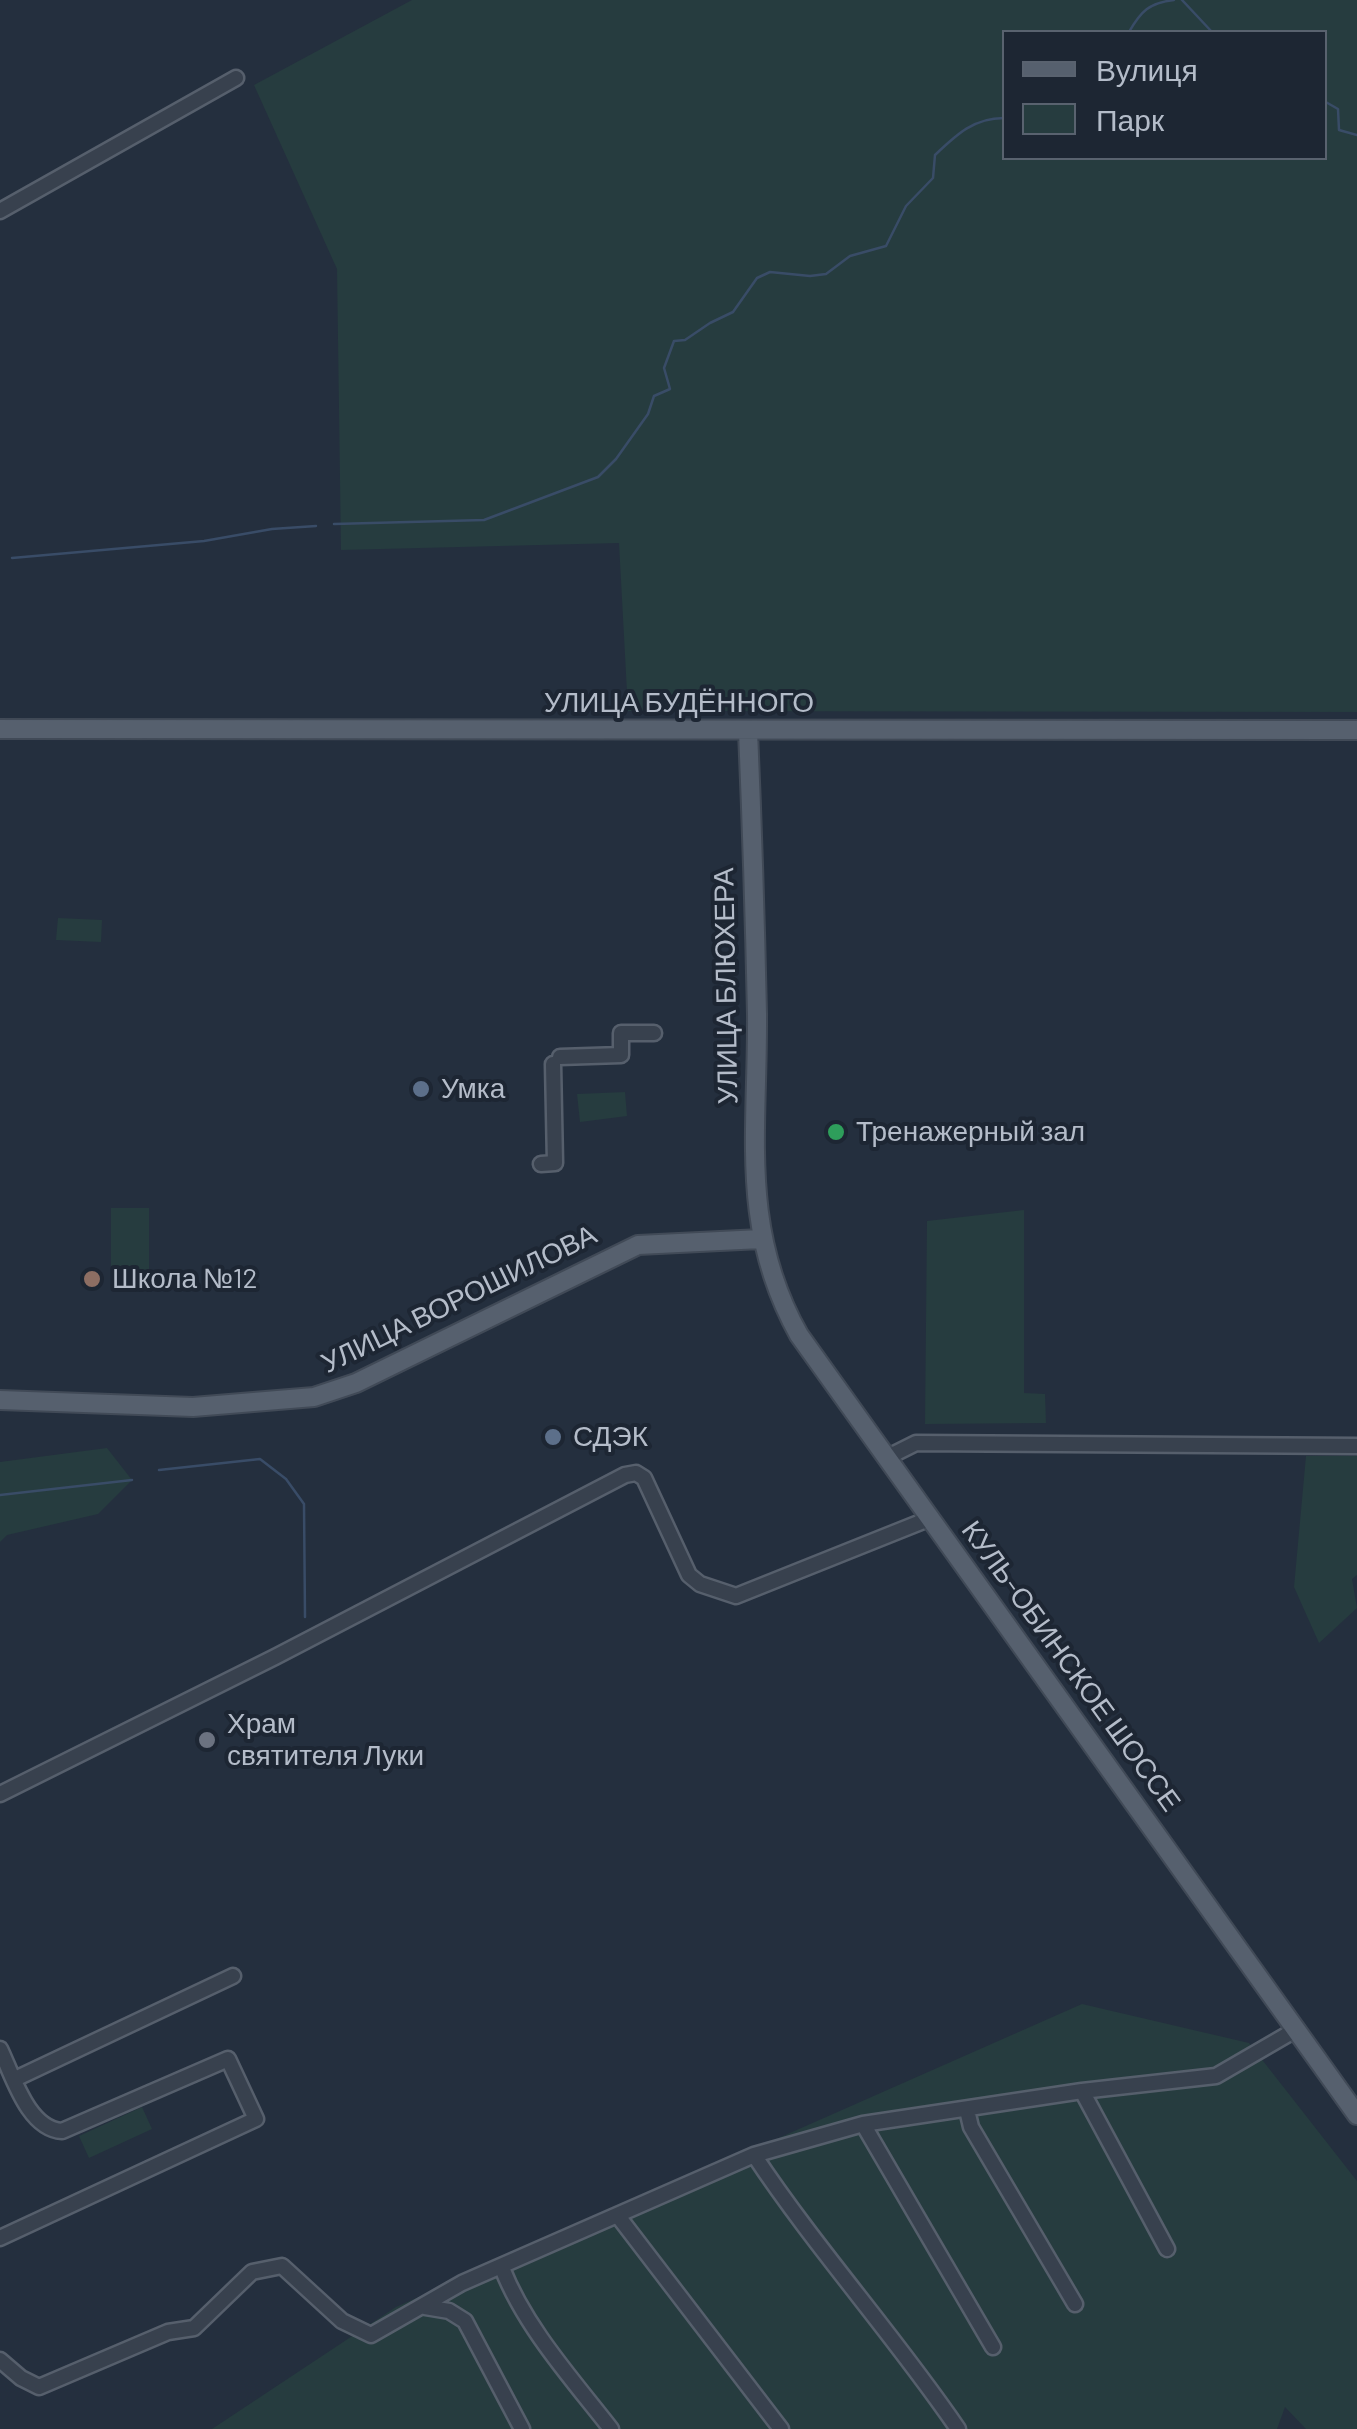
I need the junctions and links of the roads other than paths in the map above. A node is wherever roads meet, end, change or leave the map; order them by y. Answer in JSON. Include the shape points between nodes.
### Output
{"nodes":[{"id":1,"x":236,"y":78,"type":"dead end"},
{"id":2,"x":0,"y":211,"type":"edge"},
{"id":3,"x":0,"y":729,"type":"edge"},
{"id":4,"x":1357,"y":730,"type":"edge"},
{"id":5,"x":748,"y":731,"type":"junction"},
{"id":6,"x":654,"y":1033,"type":"dead end"},
{"id":7,"x":542,"y":1164,"type":"dead end"},
{"id":8,"x":762,"y":1239,"type":"junction"},
{"id":9,"x":0,"y":1400,"type":"edge"},
{"id":10,"x":1357,"y":1446,"type":"edge"},
{"id":11,"x":888,"y":1457,"type":"junction"},
{"id":12,"x":931,"y":1518,"type":"junction"},
{"id":13,"x":0,"y":1794,"type":"edge"},
{"id":14,"x":233,"y":1976,"type":"dead end"},
{"id":15,"x":1296,"y":2029,"type":"junction"},
{"id":16,"x":0,"y":2050,"type":"edge"},
{"id":17,"x":15,"y":2079,"type":"junction"},
{"id":18,"x":1082,"y":2091,"type":"junction"},
{"id":19,"x":968,"y":2110,"type":"junction"},
{"id":20,"x":1357,"y":2114,"type":"edge"},
{"id":21,"x":863,"y":2124,"type":"junction"},
{"id":22,"x":754,"y":2154,"type":"junction"},
{"id":23,"x":618,"y":2216,"type":"junction"},
{"id":24,"x":0,"y":2238,"type":"edge"},
{"id":25,"x":1167,"y":2249,"type":"dead end"},
{"id":26,"x":502,"y":2268,"type":"junction"},
{"id":27,"x":1074,"y":2304,"type":"dead end"},
{"id":28,"x":424,"y":2307,"type":"junction"},
{"id":29,"x":993,"y":2348,"type":"dead end"},
{"id":30,"x":0,"y":2360,"type":"edge"},
{"id":31,"x":522,"y":2429,"type":"edge"},
{"id":32,"x":610,"y":2429,"type":"edge"},
{"id":33,"x":782,"y":2429,"type":"edge"},
{"id":34,"x":958,"y":2429,"type":"edge"}],
"edges":[{"from":1,"to":2,"type":"street"},
{"from":3,"to":5,"type":"main road","name":"УЛИЦА БУДЁННОГО"},
{"from":4,"to":5,"type":"main road","name":"УЛИЦА БУДЁННОГО"},
{"from":5,"to":8,"type":"main road","name":"УЛИЦА БЛЮХЕРА"},
{"from":6,"to":7,"type":"street","via":[[622,1032],[622,1054],[556,1060],[554,1163]]},
{"from":8,"to":9,"type":"main road","name":"УЛИЦА ВОРОШИЛОВА","via":[[638,1246],[356,1383],[314,1397],[193,1406]]},
{"from":8,"to":11,"type":"main road","name":"КУЛЬ-ОБИНСКОЕ ШОССЕ","via":[[773,1283],[799,1336]]},
{"from":10,"to":11,"type":"street","via":[[916,1443]]},
{"from":11,"to":12,"type":"main road","name":"КУЛЬ-ОБИНСКОЕ ШОССЕ"},
{"from":12,"to":13,"type":"street","via":[[736,1596],[689,1576],[646,1482],[632,1472]]},
{"from":12,"to":15,"type":"main road","name":"КУЛЬ-ОБИНСКОЕ ШОССЕ"},
{"from":14,"to":17,"type":"street"},
{"from":15,"to":18,"type":"street","via":[[1216,2076]]},
{"from":15,"to":20,"type":"main road","name":"КУЛЬ-ОБИНСКОЕ ШОССЕ"},
{"from":16,"to":17,"type":"street"},
{"from":17,"to":24,"type":"street","via":[[37,2120],[62,2131],[228,2059],[256,2119]]},
{"from":18,"to":19,"type":"street"},
{"from":18,"to":25,"type":"street"},
{"from":19,"to":21,"type":"street"},
{"from":19,"to":27,"type":"street","via":[[971,2127]]},
{"from":21,"to":22,"type":"street"},
{"from":21,"to":29,"type":"street"},
{"from":22,"to":23,"type":"street"},
{"from":22,"to":34,"type":"street"},
{"from":23,"to":26,"type":"street"},
{"from":23,"to":33,"type":"street"},
{"from":26,"to":28,"type":"street"},
{"from":26,"to":32,"type":"street"},
{"from":28,"to":30,"type":"street","via":[[371,2335],[342,2322],[282,2266],[252,2272],[194,2328],[168,2332],[39,2387]]},
{"from":28,"to":31,"type":"street","via":[[465,2321]]}]}
